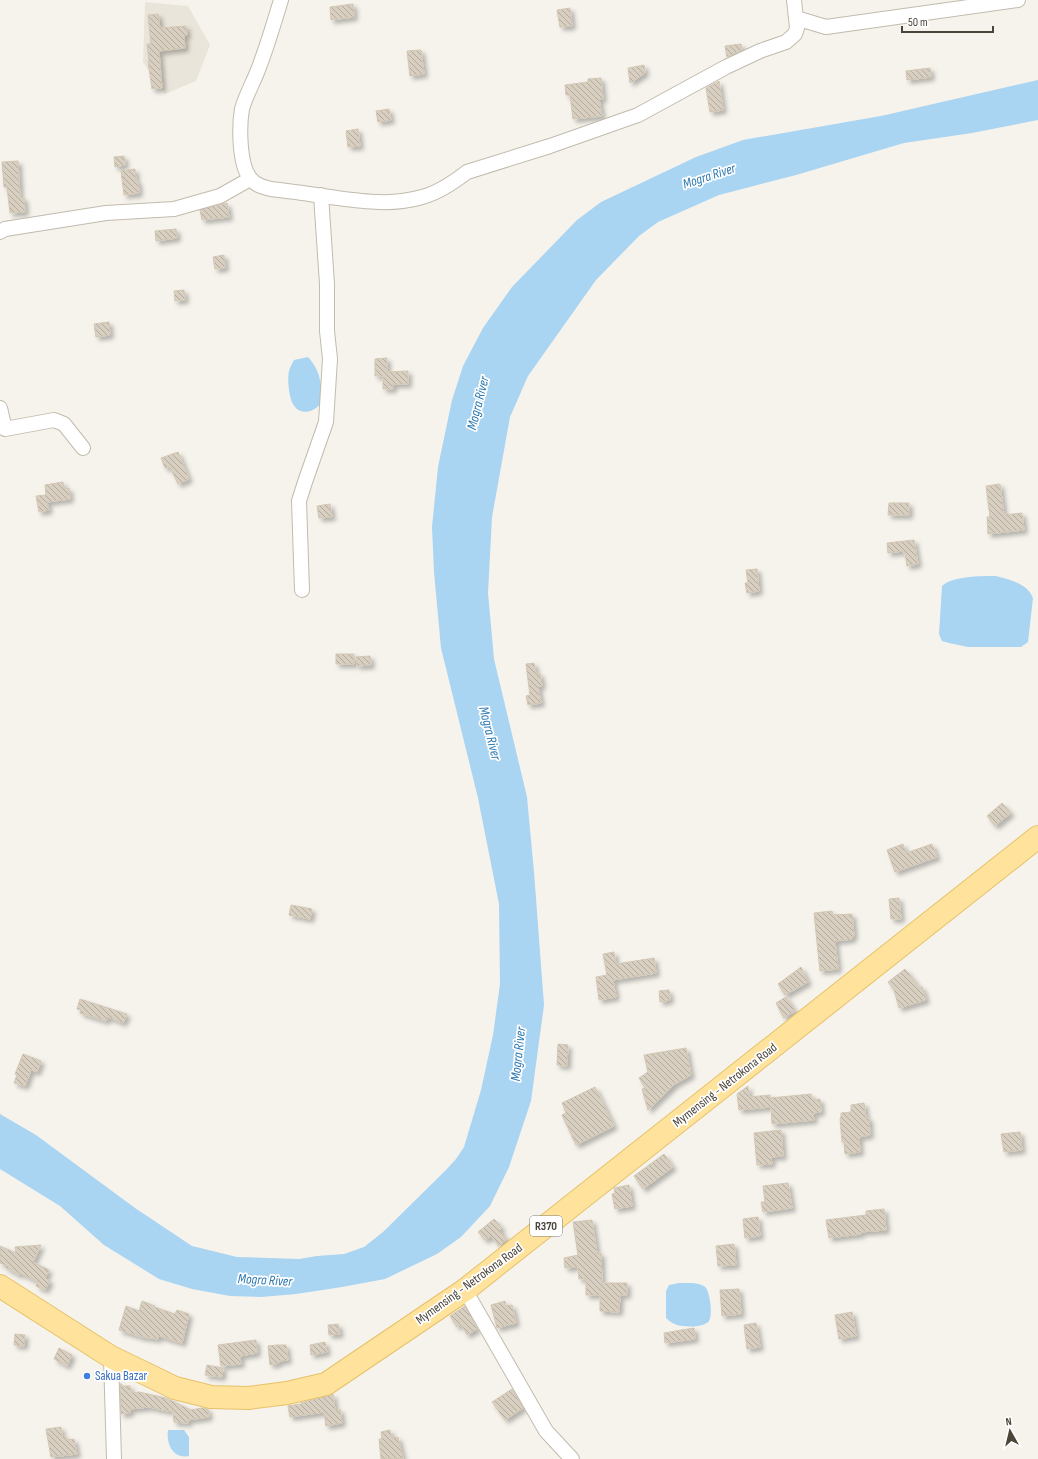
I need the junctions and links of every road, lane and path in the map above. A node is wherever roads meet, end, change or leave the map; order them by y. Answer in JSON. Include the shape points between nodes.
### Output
{"nodes":[{"id":1,"x":281,"y":0,"type":"edge"},
{"id":2,"x":794,"y":0,"type":"edge"},
{"id":3,"x":1018,"y":0,"type":"edge"},
{"id":4,"x":796,"y":18,"type":"junction"},
{"id":5,"x":250,"y":179,"type":"junction"},
{"id":6,"x":321,"y":195,"type":"junction"},
{"id":7,"x":0,"y":232,"type":"edge"},
{"id":8,"x":0,"y":408,"type":"edge"},
{"id":9,"x":83,"y":448,"type":"dead end"},
{"id":10,"x":302,"y":590,"type":"dead end"},
{"id":11,"x":1038,"y":837,"type":"edge"},
{"id":12,"x":0,"y":1286,"type":"edge"},
{"id":13,"x":465,"y":1290,"type":"junction"},
{"id":14,"x":111,"y":1357,"type":"junction"},
{"id":15,"x":114,"y":1459,"type":"edge"},
{"id":16,"x":572,"y":1459,"type":"edge"}],
"edges":[{"from":1,"to":5,"type":"street","via":[[242,110],[242,151],[244,167]]},
{"from":2,"to":4,"type":"street"},
{"from":3,"to":4,"type":"street","via":[[826,27]]},
{"from":4,"to":6,"type":"street","via":[[795,34],[786,42],[726,67],[638,115],[467,172],[450,185],[422,197],[382,203]]},
{"from":5,"to":6,"type":"street","via":[[258,186],[271,189]]},
{"from":5,"to":7,"type":"street","via":[[220,196],[182,207],[106,213],[5,229]]},
{"from":6,"to":10,"type":"street","via":[[330,359],[326,422],[300,501]]},
{"from":8,"to":9,"type":"street","via":[[5,429],[54,420],[64,424]]},
{"from":11,"to":13,"type":"main road","name":"Mymensing - Netrokona Road","number":"R370"},
{"from":12,"to":14,"type":"main road","name":"Mymensing - Netrokona Road","number":"R370"},
{"from":13,"to":14,"type":"main road","name":"Mymensing - Netrokona Road","number":"R370","via":[[326,1384],[287,1393],[248,1398],[211,1397],[175,1388]]},
{"from":13,"to":16,"type":"street","via":[[546,1430]]},
{"from":14,"to":15,"type":"street"}]}
